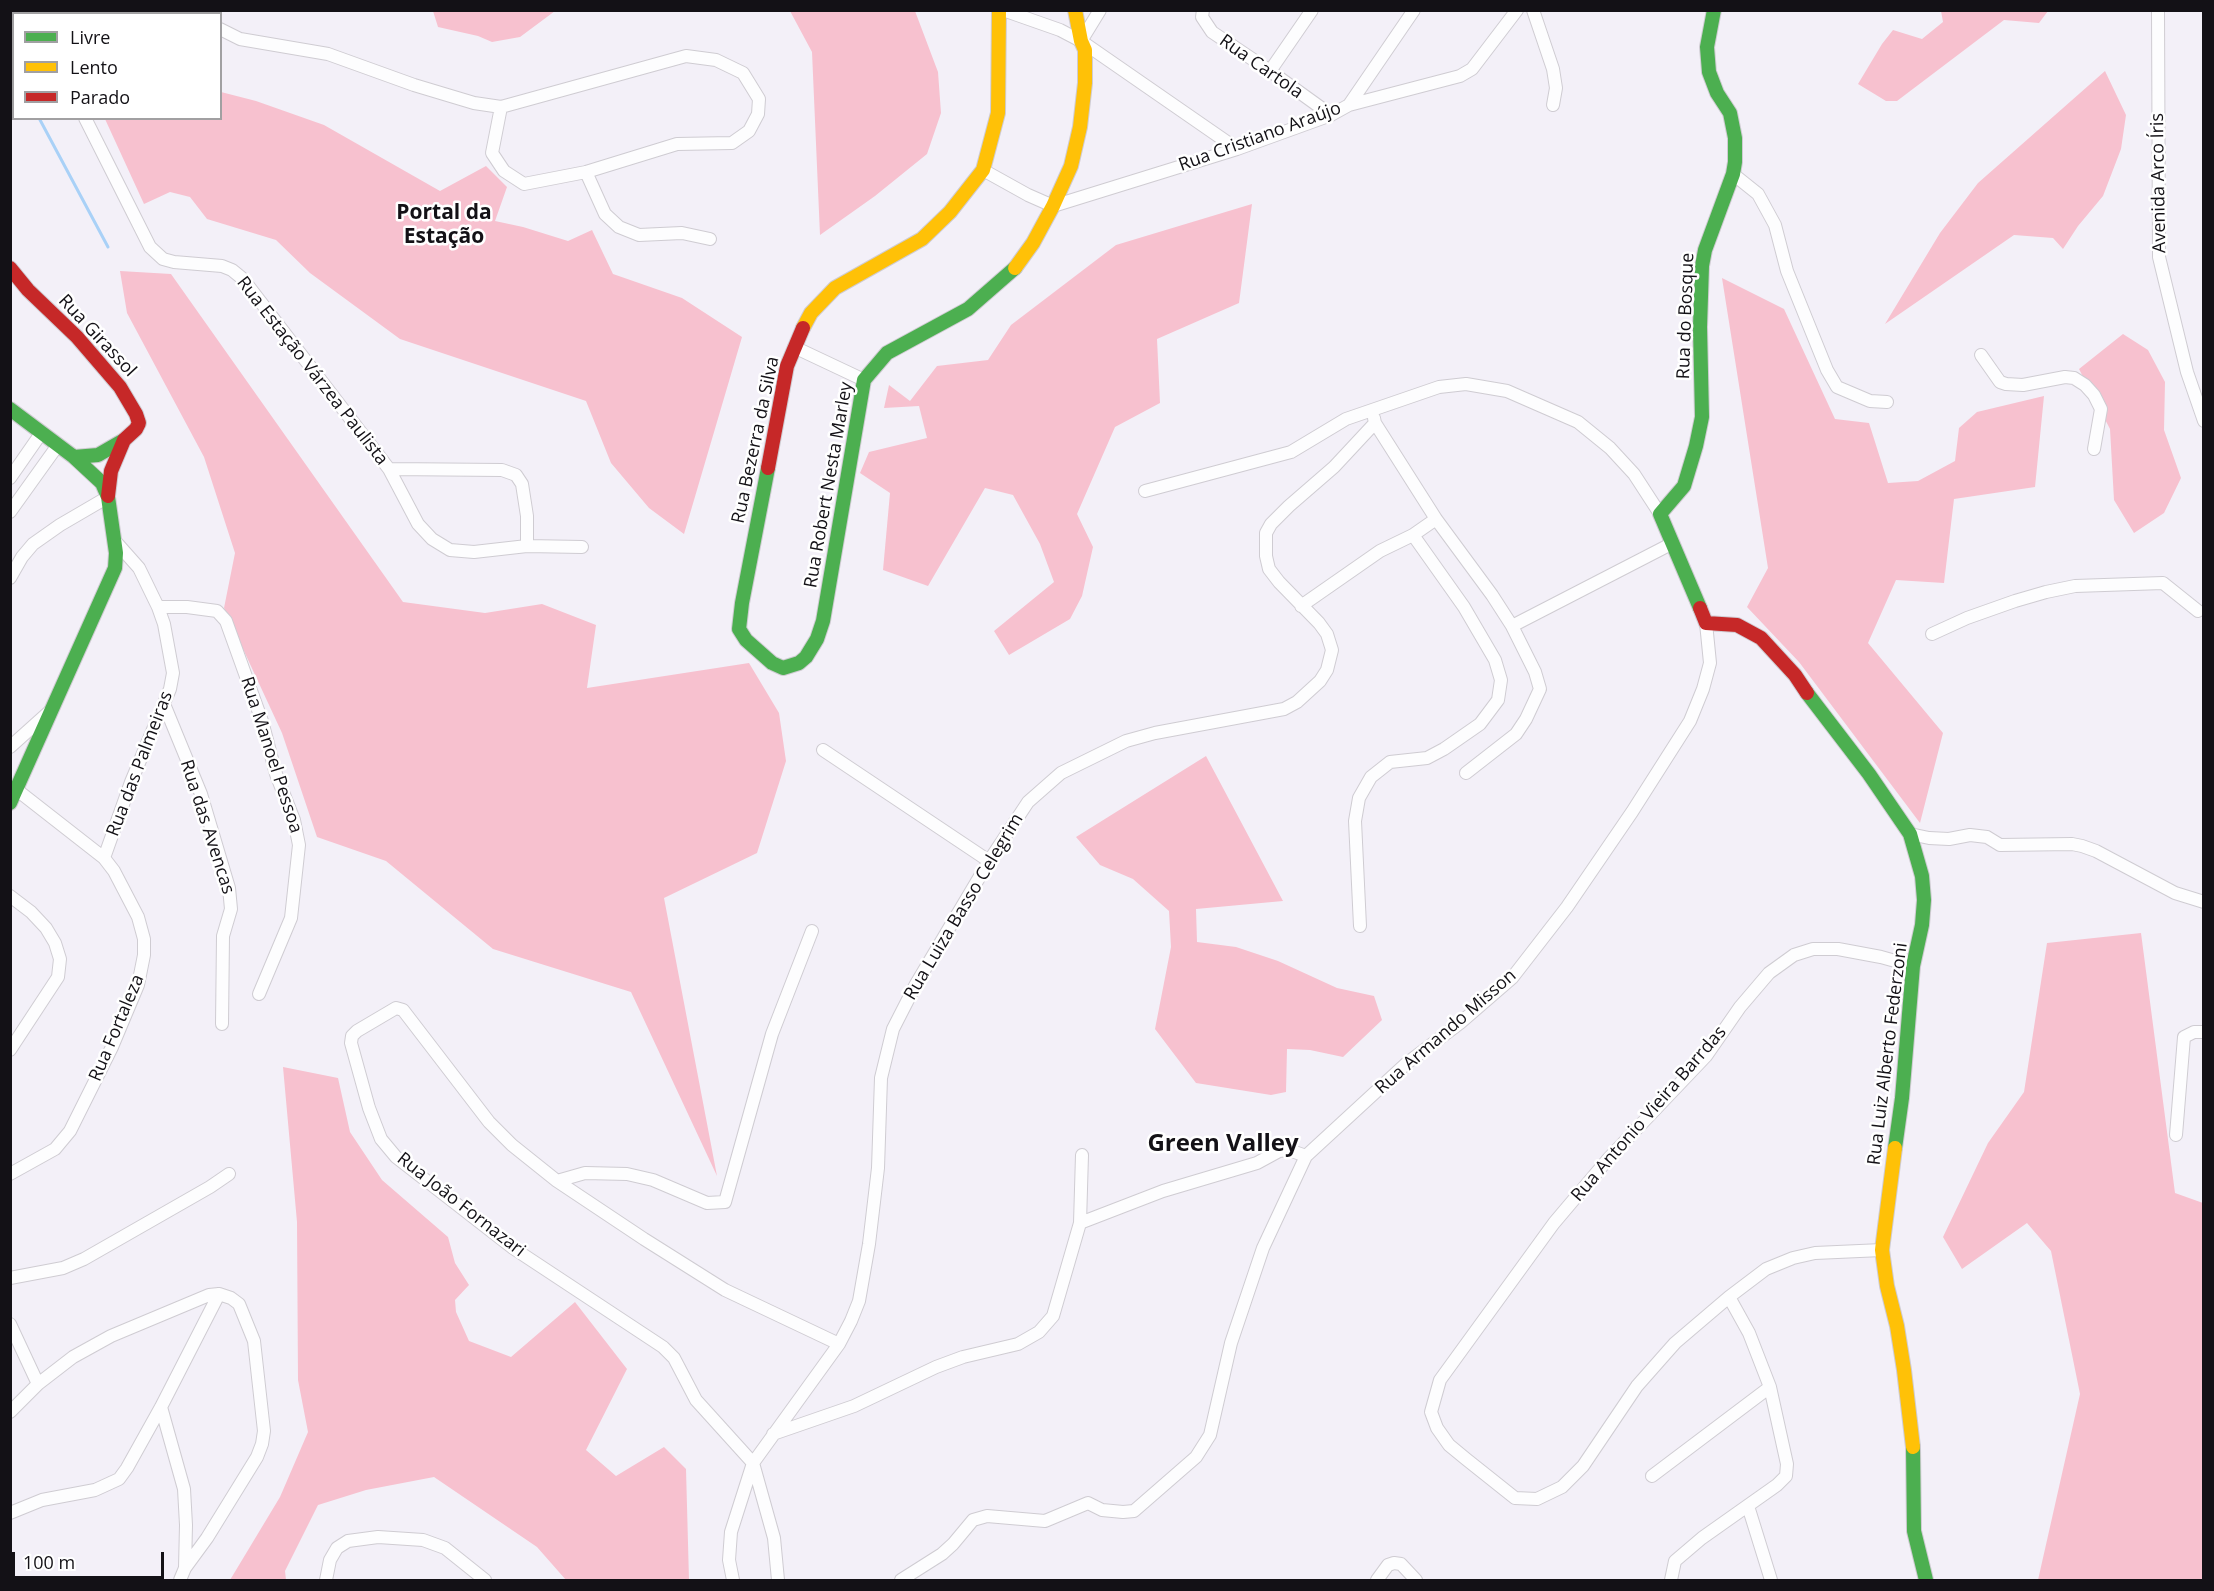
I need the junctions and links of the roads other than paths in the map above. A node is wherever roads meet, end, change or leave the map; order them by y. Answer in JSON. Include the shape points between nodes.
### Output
{"nodes":[{"id":1,"x":1001,"y":10,"type":"edge"},
{"id":2,"x":1075,"y":10,"type":"edge"},
{"id":3,"x":1100,"y":10,"type":"edge"},
{"id":4,"x":1203,"y":10,"type":"edge"},
{"id":5,"x":1312,"y":10,"type":"edge"},
{"id":6,"x":1414,"y":10,"type":"edge"},
{"id":7,"x":1517,"y":10,"type":"edge"},
{"id":8,"x":1533,"y":10,"type":"edge"},
{"id":9,"x":1714,"y":10,"type":"edge"},
{"id":10,"x":2158,"y":10,"type":"edge"},
{"id":11,"x":222,"y":30,"type":"edge"},
{"id":12,"x":1081,"y":41,"type":"junction"},
{"id":13,"x":1270,"y":71,"type":"junction"},
{"id":14,"x":1349,"y":105,"type":"junction"},
{"id":15,"x":1553,"y":105,"type":"dead end"},
{"id":16,"x":501,"y":107,"type":"junction"},
{"id":17,"x":1331,"y":116,"type":"junction"},
{"id":18,"x":86,"y":120,"type":"edge"},
{"id":19,"x":1237,"y":149,"type":"junction"},
{"id":20,"x":983,"y":171,"type":"junction"},
{"id":21,"x":586,"y":172,"type":"junction"},
{"id":22,"x":1733,"y":174,"type":"junction"},
{"id":23,"x":1053,"y":207,"type":"junction"},
{"id":24,"x":710,"y":239,"type":"dead end"},
{"id":25,"x":12,"y":270,"type":"edge"},
{"id":26,"x":794,"y":347,"type":"junction"},
{"id":27,"x":1981,"y":356,"type":"dead end"},
{"id":28,"x":864,"y":380,"type":"junction"},
{"id":29,"x":1887,"y":402,"type":"dead end"},
{"id":30,"x":10,"y":408,"type":"edge"},
{"id":31,"x":1374,"y":417,"type":"junction"},
{"id":32,"x":2204,"y":421,"type":"edge"},
{"id":33,"x":42,"y":432,"type":"junction"},
{"id":34,"x":124,"y":440,"type":"junction"},
{"id":35,"x":58,"y":445,"type":"junction"},
{"id":36,"x":2094,"y":448,"type":"dead end"},
{"id":37,"x":74,"y":458,"type":"junction"},
{"id":38,"x":388,"y":469,"type":"junction"},
{"id":39,"x":10,"y":478,"type":"edge"},
{"id":40,"x":1145,"y":492,"type":"dead end"},
{"id":41,"x":108,"y":496,"type":"junction"},
{"id":42,"x":10,"y":512,"type":"edge"},
{"id":43,"x":1660,"y":514,"type":"junction"},
{"id":44,"x":1436,"y":519,"type":"junction"},
{"id":45,"x":1413,"y":535,"type":"junction"},
{"id":46,"x":115,"y":540,"type":"junction"},
{"id":47,"x":1671,"y":543,"type":"junction"},
{"id":48,"x":527,"y":546,"type":"junction"},
{"id":49,"x":582,"y":547,"type":"dead end"},
{"id":50,"x":10,"y":578,"type":"edge"},
{"id":51,"x":1301,"y":606,"type":"junction"},
{"id":52,"x":158,"y":607,"type":"junction"},
{"id":53,"x":2198,"y":611,"type":"dead end"},
{"id":54,"x":1706,"y":622,"type":"junction"},
{"id":55,"x":1512,"y":626,"type":"junction"},
{"id":56,"x":1932,"y":634,"type":"dead end"},
{"id":57,"x":772,"y":663,"type":"joint"},
{"id":58,"x":164,"y":704,"type":"junction"},
{"id":59,"x":52,"y":709,"type":"junction"},
{"id":60,"x":10,"y":747,"type":"edge"},
{"id":61,"x":823,"y":750,"type":"dead end"},
{"id":62,"x":1466,"y":773,"type":"dead end"},
{"id":63,"x":17,"y":790,"type":"junction"},
{"id":64,"x":10,"y":803,"type":"edge"},
{"id":65,"x":1910,"y":834,"type":"junction"},
{"id":66,"x":104,"y":858,"type":"junction"},
{"id":67,"x":989,"y":861,"type":"junction"},
{"id":68,"x":10,"y":896,"type":"edge"},
{"id":69,"x":2204,"y":902,"type":"edge"},
{"id":70,"x":1360,"y":926,"type":"dead end"},
{"id":71,"x":812,"y":932,"type":"dead end"},
{"id":72,"x":1913,"y":966,"type":"junction"},
{"id":73,"x":259,"y":994,"type":"dead end"},
{"id":74,"x":222,"y":1024,"type":"dead end"},
{"id":75,"x":2204,"y":1032,"type":"edge"},
{"id":76,"x":10,"y":1050,"type":"edge"},
{"id":77,"x":2176,"y":1135,"type":"dead end"},
{"id":78,"x":1082,"y":1155,"type":"dead end"},
{"id":79,"x":1306,"y":1156,"type":"junction"},
{"id":80,"x":10,"y":1174,"type":"edge"},
{"id":81,"x":229,"y":1174,"type":"dead end"},
{"id":82,"x":557,"y":1180,"type":"junction"},
{"id":83,"x":1080,"y":1223,"type":"junction"},
{"id":84,"x":1882,"y":1250,"type":"junction"},
{"id":85,"x":10,"y":1278,"type":"edge"},
{"id":86,"x":219,"y":1294,"type":"junction"},
{"id":87,"x":1729,"y":1297,"type":"junction"},
{"id":88,"x":10,"y":1324,"type":"edge"},
{"id":89,"x":839,"y":1344,"type":"junction"},
{"id":90,"x":38,"y":1384,"type":"junction"},
{"id":91,"x":1770,"y":1387,"type":"junction"},
{"id":92,"x":161,"y":1407,"type":"junction"},
{"id":93,"x":10,"y":1412,"type":"edge"},
{"id":94,"x":773,"y":1434,"type":"junction"},
{"id":95,"x":753,"y":1463,"type":"junction"},
{"id":96,"x":1652,"y":1476,"type":"dead end"},
{"id":97,"x":1748,"y":1506,"type":"junction"},
{"id":98,"x":10,"y":1514,"type":"edge"},
{"id":99,"x":185,"y":1568,"type":"junction"},
{"id":100,"x":180,"y":1581,"type":"edge"},
{"id":101,"x":326,"y":1581,"type":"edge"},
{"id":102,"x":485,"y":1581,"type":"edge"},
{"id":103,"x":733,"y":1581,"type":"edge"},
{"id":104,"x":778,"y":1581,"type":"edge"},
{"id":105,"x":901,"y":1581,"type":"edge"},
{"id":106,"x":1377,"y":1581,"type":"edge"},
{"id":107,"x":1416,"y":1581,"type":"edge"},
{"id":108,"x":1671,"y":1581,"type":"edge"},
{"id":109,"x":1771,"y":1581,"type":"edge"},
{"id":110,"x":1926,"y":1581,"type":"edge"}],
"edges":[{"from":1,"to":12,"type":"street"},
{"from":1,"to":20,"type":"street","name":"Rua Bezerra da Silva","via":[[998,113]]},
{"from":2,"to":12,"type":"street","name":"Rua Robert Nesta Marley"},
{"from":3,"to":12,"type":"street"},
{"from":4,"to":13,"type":"street","name":"Rua Cartola","via":[[1202,18],[1212,32]]},
{"from":5,"to":13,"type":"street"},
{"from":6,"to":14,"type":"street"},
{"from":7,"to":14,"type":"street","name":"Rua Cristiano Araújo","via":[[1468,72],[1454,79]]},
{"from":8,"to":15,"type":"street","via":[[1553,69]]},
{"from":9,"to":22,"type":"street","name":"Rua do Bosque","via":[[1707,47],[1709,72],[1730,113],[1735,138]]},
{"from":10,"to":32,"type":"street","name":"Avenida Arco Íris","via":[[2159,257],[2187,372]]},
{"from":11,"to":16,"type":"street","via":[[240,39],[328,54],[414,85]]},
{"from":12,"to":19,"type":"street"},
{"from":12,"to":23,"type":"street","name":"Rua Robert Nesta Marley","via":[[1085,50],[1085,83],[1080,127],[1071,166]]},
{"from":13,"to":17,"type":"street","name":"Rua Cartola"},
{"from":14,"to":17,"type":"street","name":"Rua Cristiano Araújo"},
{"from":16,"to":21,"type":"street","via":[[492,153],[504,171],[524,183]]},
{"from":16,"to":21,"type":"street","via":[[686,56],[716,60],[743,74],[759,99],[758,114],[749,131],[732,143],[677,144]]},
{"from":17,"to":19,"type":"street","name":"Rua Cristiano Araújo"},
{"from":18,"to":38,"type":"street","name":"Rua Estação Várzea Paulista","via":[[150,247],[163,259],[222,266],[243,279]]},
{"from":19,"to":23,"type":"street","name":"Rua Cristiano Araújo"},
{"from":20,"to":23,"type":"street"},
{"from":20,"to":26,"type":"street","name":"Rua Bezerra da Silva","via":[[922,239],[835,288],[811,314]]},
{"from":21,"to":24,"type":"street","via":[[605,214],[619,227],[639,235],[682,233]]},
{"from":22,"to":29,"type":"street","via":[[1758,194],[1775,225],[1787,271],[1837,387],[1870,401]]},
{"from":22,"to":43,"type":"street","name":"Rua do Bosque","via":[[1702,266],[1702,417],[1696,446],[1684,486]]},
{"from":23,"to":28,"type":"street","name":"Rua Robert Nesta Marley","via":[[1016,267],[968,309],[887,353]]},
{"from":25,"to":34,"type":"street","name":"Rua Girassol","via":[[77,337],[127,397],[139,423]]},
{"from":26,"to":28,"type":"street"},
{"from":26,"to":57,"type":"street","name":"Rua Bezerra da Silva","via":[[787,366],[739,629]]},
{"from":27,"to":36,"type":"street","via":[[2006,384],[2065,377],[2079,380],[2101,409]]},
{"from":28,"to":57,"type":"street","name":"Rua Robert Nesta Marley","via":[[824,621],[818,639],[799,663],[783,668]]},
{"from":30,"to":33,"type":"street"},
{"from":31,"to":40,"type":"street","via":[[1346,419],[1291,452]]},
{"from":31,"to":43,"type":"street","via":[[1439,387],[1466,384],[1507,392],[1578,422],[1611,448]]},
{"from":31,"to":44,"type":"street"},
{"from":31,"to":51,"type":"street","name":"Rua Luiza Basso Celegrim","via":[[1334,467],[1283,512],[1266,533],[1269,569]]},
{"from":33,"to":35,"type":"street"},
{"from":33,"to":39,"type":"street"},
{"from":34,"to":37,"type":"street","via":[[98,455]]},
{"from":34,"to":41,"type":"street","name":"Rua Girassol","via":[[111,471]]},
{"from":35,"to":37,"type":"street"},
{"from":35,"to":42,"type":"street"},
{"from":37,"to":41,"type":"street","via":[[102,483]]},
{"from":38,"to":48,"type":"street","name":"Rua Estação Várzea Paulista","via":[[418,524],[450,550],[474,552]]},
{"from":38,"to":48,"type":"street","via":[[502,470],[516,475],[524,495]]},
{"from":41,"to":46,"type":"street"},
{"from":41,"to":50,"type":"street","via":[[45,534],[22,558]]},
{"from":43,"to":47,"type":"street"},
{"from":44,"to":45,"type":"street"},
{"from":44,"to":55,"type":"street"},
{"from":45,"to":51,"type":"street","via":[[1380,551]]},
{"from":45,"to":70,"type":"street","via":[[1464,607],[1495,660],[1500,680],[1498,700],[1480,724],[1444,749],[1427,758],[1390,762],[1371,777],[1359,798],[1355,821]]},
{"from":46,"to":52,"type":"street","name":"Rua das Palmeiras","via":[[139,568]]},
{"from":46,"to":59,"type":"street","via":[[116,568]]},
{"from":47,"to":54,"type":"street"},
{"from":47,"to":55,"type":"street"},
{"from":48,"to":49,"type":"street","name":"Rua Estação Várzea Paulista"},
{"from":51,"to":67,"type":"street","name":"Rua Luiza Basso Celegrim","via":[[1327,634],[1332,650],[1327,670],[1311,691],[1284,709],[1126,741],[1061,773],[1028,802]]},
{"from":52,"to":58,"type":"street","name":"Rua das Palmeiras","via":[[173,673]]},
{"from":52,"to":73,"type":"street","name":"Rua Manoel Pessoa","via":[[218,611],[226,621],[294,820],[298,845],[291,918]]},
{"from":53,"to":56,"type":"street","via":[[2163,583],[2075,586],[2015,601]]},
{"from":54,"to":65,"type":"street","name":"Rua Luiz Alberto Federzoni","via":[[1737,625],[1761,638],[1795,675]]},
{"from":54,"to":79,"type":"street","name":"Rua Armando Misson","via":[[1710,663],[1690,722],[1568,907],[1512,978],[1407,1062]]},
{"from":55,"to":62,"type":"street","via":[[1540,689],[1516,734]]},
{"from":58,"to":66,"type":"street","name":"Rua das Palmeiras"},
{"from":58,"to":74,"type":"street","name":"Rua das Avencas","via":[[201,794],[229,888],[231,909],[223,936]]},
{"from":59,"to":60,"type":"street"},
{"from":59,"to":63,"type":"street"},
{"from":61,"to":67,"type":"street"},
{"from":63,"to":64,"type":"street"},
{"from":63,"to":66,"type":"street","name":"Rua Fortaleza"},
{"from":65,"to":69,"type":"street","via":[[1949,839],[1987,837],[2000,845],[2082,846],[2175,893]]},
{"from":65,"to":72,"type":"street","name":"Rua Luiz Alberto Federzoni","via":[[1922,876],[1924,900]]},
{"from":66,"to":80,"type":"street","name":"Rua Fortaleza","via":[[122,884],[144,939],[138,985],[70,1131],[55,1149]]},
{"from":67,"to":89,"type":"street","name":"Rua Luiza Basso Celegrim","via":[[916,984],[887,1048],[881,1078],[878,1168],[869,1244],[859,1301]]},
{"from":68,"to":76,"type":"street","via":[[46,928],[60,959],[57,977]]},
{"from":71,"to":82,"type":"street","via":[[772,1034],[727,1200],[722,1204],[707,1203],[653,1180],[627,1174],[585,1173]]},
{"from":72,"to":84,"type":"street","name":"Rua Luiz Alberto Federzoni","via":[[1902,1098]]},
{"from":72,"to":87,"type":"street","name":"Rua Antonio Vieira Barrdas","via":[[1838,949],[1813,950],[1794,955],[1769,973],[1706,1056],[1609,1158],[1554,1223],[1440,1380],[1431,1412],[1437,1428],[1449,1445],[1515,1498],[1537,1498],[1562,1487],[1583,1466],[1645,1378],[1675,1343]]},
{"from":75,"to":77,"type":"street","via":[[2184,1037]]},
{"from":78,"to":83,"type":"street"},
{"from":79,"to":83,"type":"street","via":[[1279,1151],[1257,1163],[1163,1191]]},
{"from":79,"to":105,"type":"street","via":[[1263,1248],[1231,1342],[1210,1435],[1196,1457],[1134,1511],[1102,1510],[1088,1503],[1045,1521],[987,1516],[973,1520],[942,1554]]},
{"from":81,"to":85,"type":"street","via":[[84,1259],[63,1268]]},
{"from":82,"to":89,"type":"street","name":"Rua João Fornazari","via":[[725,1290]]},
{"from":82,"to":95,"type":"street","name":"Rua João Fornazari","via":[[489,1122],[404,1010],[396,1008],[352,1036],[369,1108],[381,1139],[396,1157],[513,1248],[663,1347],[674,1358],[696,1400]]},
{"from":83,"to":94,"type":"street","via":[[1053,1316],[1039,1332],[1018,1344],[936,1367],[854,1406]]},
{"from":84,"to":87,"type":"street","via":[[1793,1258],[1766,1269]]},
{"from":84,"to":110,"type":"street","name":"Rua Luiz Alberto Federzoni","via":[[1905,1382],[1913,1449],[1914,1531]]},
{"from":86,"to":90,"type":"street","via":[[195,1300],[111,1336],[73,1357]]},
{"from":86,"to":92,"type":"street"},
{"from":86,"to":99,"type":"street","via":[[239,1304],[254,1341],[264,1431],[257,1458]]},
{"from":87,"to":91,"type":"street","via":[[1749,1333]]},
{"from":88,"to":90,"type":"street"},
{"from":89,"to":94,"type":"street","name":"Rua Luiza Basso Celegrim"},
{"from":90,"to":93,"type":"street"},
{"from":91,"to":96,"type":"street"},
{"from":91,"to":97,"type":"street","via":[[1787,1464],[1786,1476]]},
{"from":92,"to":98,"type":"street","via":[[119,1479],[95,1490],[42,1500]]},
{"from":92,"to":99,"type":"street","via":[[184,1489]]},
{"from":94,"to":95,"type":"street","name":"Rua Luiza Basso Celegrim"},
{"from":95,"to":103,"type":"street","name":"Rua Luiza Basso Celegrim","via":[[731,1532],[729,1560]]},
{"from":95,"to":104,"type":"street","via":[[774,1538]]},
{"from":97,"to":108,"type":"street","via":[[1675,1561]]},
{"from":97,"to":109,"type":"street"},
{"from":99,"to":100,"type":"street"},
{"from":101,"to":102,"type":"street","via":[[337,1548],[348,1541],[378,1537],[423,1540],[445,1548]]},
{"from":106,"to":107,"type":"street","via":[[1394,1563],[1401,1564]]}]}
